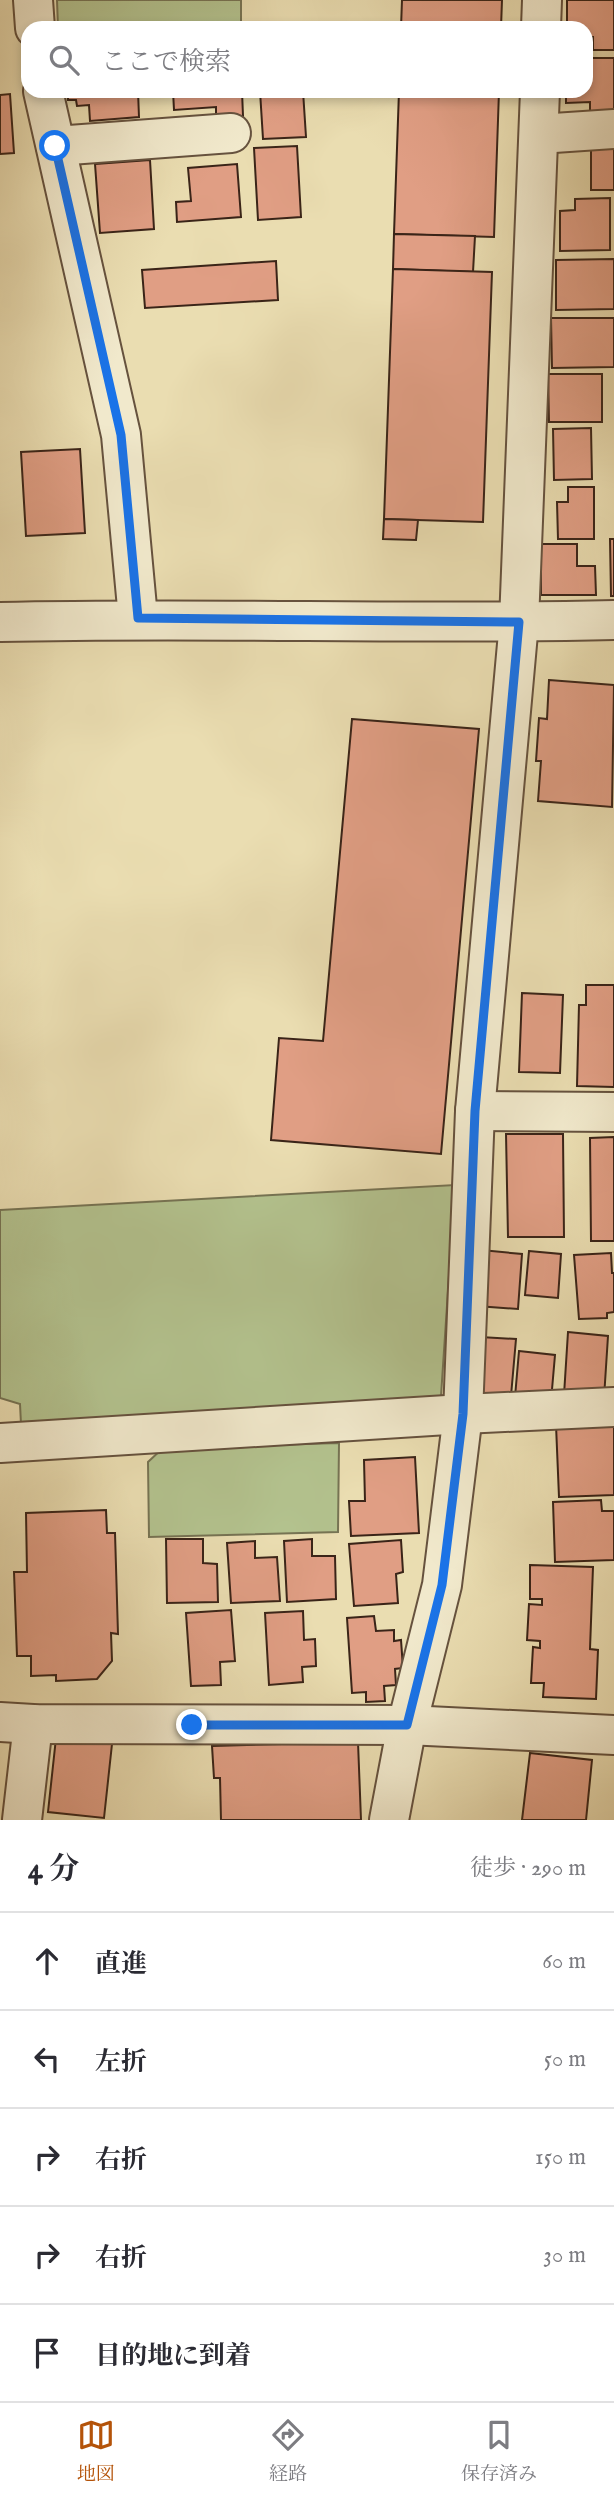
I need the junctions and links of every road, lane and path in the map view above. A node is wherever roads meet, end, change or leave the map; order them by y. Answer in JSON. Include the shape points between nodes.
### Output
{"nodes":[{"id":1,"x":33,"y":0,"type":"edge"},
{"id":2,"x":541,"y":0,"type":"edge"},
{"id":3,"x":34,"y":21,"type":"edge"},
{"id":4,"x":541,"y":21,"type":"edge"},
{"id":5,"x":45,"y":98,"type":"edge"},
{"id":6,"x":540,"y":98,"type":"edge"},
{"id":7,"x":614,"y":129,"type":"edge"},
{"id":8,"x":231,"y":133,"type":"dead end"},
{"id":9,"x":539,"y":134,"type":"junction"},
{"id":10,"x":55,"y":146,"type":"junction"},
{"id":11,"x":138,"y":618,"type":"junction"},
{"id":12,"x":614,"y":620,"type":"edge"},
{"id":13,"x":0,"y":622,"type":"edge"},
{"id":14,"x":519,"y":622,"type":"junction"},
{"id":15,"x":475,"y":1111,"type":"junction"},
{"id":16,"x":614,"y":1112,"type":"edge"},
{"id":17,"x":614,"y":1407,"type":"edge"},
{"id":18,"x":463,"y":1414,"type":"junction"},
{"id":19,"x":0,"y":1443,"type":"edge"},
{"id":20,"x":16,"y":1723,"type":"edge"},
{"id":21,"x":407,"y":1725,"type":"junction"},
{"id":22,"x":614,"y":1735,"type":"edge"},
{"id":23,"x":22,"y":1820,"type":"edge"},
{"id":24,"x":389,"y":1820,"type":"edge"}],
"edges":[{"from":1,"to":3,"type":"street"},
{"from":2,"to":4,"type":"street"},
{"from":5,"to":10,"type":"street"},
{"from":6,"to":9,"type":"street"},
{"from":7,"to":9,"type":"street"},
{"from":8,"to":10,"type":"street"},
{"from":9,"to":14,"type":"street"},
{"from":10,"to":11,"type":"street","via":[[121,435]]},
{"from":11,"to":13,"type":"street"},
{"from":11,"to":14,"type":"street"},
{"from":12,"to":14,"type":"street"},
{"from":14,"to":15,"type":"street"},
{"from":15,"to":16,"type":"street"},
{"from":15,"to":18,"type":"street"},
{"from":17,"to":18,"type":"street"},
{"from":18,"to":19,"type":"street"},
{"from":18,"to":21,"type":"street","via":[[442,1585]]},
{"from":20,"to":21,"type":"street"},
{"from":20,"to":23,"type":"street"},
{"from":21,"to":22,"type":"street"},
{"from":21,"to":24,"type":"street"}]}
